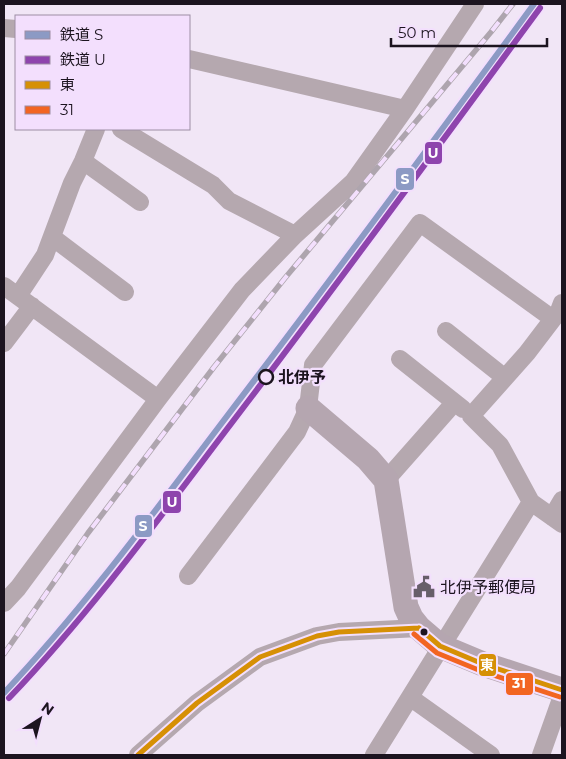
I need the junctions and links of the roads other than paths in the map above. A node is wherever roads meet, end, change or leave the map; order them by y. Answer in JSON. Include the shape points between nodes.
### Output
{"nodes":[{"id":1,"x":475,"y":4,"type":"edge"},
{"id":2,"x":190,"y":59,"type":"edge"},
{"id":3,"x":405,"y":109,"type":"junction"},
{"id":4,"x":96,"y":130,"type":"edge"},
{"id":5,"x":123,"y":130,"type":"edge"},
{"id":6,"x":83,"y":161,"type":"junction"},
{"id":7,"x":140,"y":202,"type":"dead end"},
{"id":8,"x":295,"y":235,"type":"junction"},
{"id":9,"x":52,"y":237,"type":"junction"},
{"id":10,"x":11,"y":291,"type":"edge"},
{"id":11,"x":125,"y":292,"type":"dead end"},
{"id":12,"x":562,"y":303,"type":"edge"},
{"id":13,"x":32,"y":306,"type":"junction"},
{"id":14,"x":553,"y":319,"type":"junction"},
{"id":15,"x":446,"y":331,"type":"dead end"},
{"id":16,"x":4,"y":343,"type":"edge"},
{"id":17,"x":400,"y":359,"type":"dead end"},
{"id":18,"x":504,"y":377,"type":"junction"},
{"id":19,"x":158,"y":399,"type":"junction"},
{"id":20,"x":454,"y":403,"type":"junction"},
{"id":21,"x":308,"y":408,"type":"junction"},
{"id":22,"x":471,"y":416,"type":"junction"},
{"id":23,"x":386,"y":480,"type":"junction"},
{"id":24,"x":562,"y":500,"type":"edge"},
{"id":25,"x":530,"y":502,"type":"junction"},
{"id":26,"x":557,"y":521,"type":"edge"},
{"id":27,"x":188,"y":576,"type":"dead end"},
{"id":28,"x":4,"y":603,"type":"edge"},
{"id":29,"x":419,"y":628,"type":"junction"},
{"id":30,"x":440,"y":646,"type":"junction"},
{"id":31,"x":562,"y":690,"type":"edge"},
{"id":32,"x":562,"y":696,"type":"edge"},
{"id":33,"x":411,"y":698,"type":"junction"},
{"id":34,"x":483,"y":753,"type":"edge"},
{"id":35,"x":138,"y":755,"type":"edge"},
{"id":36,"x":374,"y":755,"type":"edge"},
{"id":37,"x":541,"y":755,"type":"edge"}],
"edges":[{"from":1,"to":3,"type":"street"},
{"from":2,"to":3,"type":"street"},
{"from":3,"to":8,"type":"street","via":[[353,182]]},
{"from":4,"to":6,"type":"street"},
{"from":5,"to":8,"type":"street","via":[[213,185],[229,201]]},
{"from":6,"to":7,"type":"street"},
{"from":6,"to":9,"type":"street"},
{"from":8,"to":19,"type":"street","via":[[242,290]]},
{"from":9,"to":10,"type":"street","via":[[45,255]]},
{"from":9,"to":11,"type":"street"},
{"from":10,"to":13,"type":"street"},
{"from":12,"to":14,"type":"street"},
{"from":13,"to":16,"type":"street"},
{"from":13,"to":19,"type":"street"},
{"from":14,"to":18,"type":"street"},
{"from":14,"to":21,"type":"street","via":[[420,223],[314,365]]},
{"from":15,"to":18,"type":"street"},
{"from":17,"to":20,"type":"street"},
{"from":18,"to":22,"type":"street"},
{"from":19,"to":28,"type":"street"},
{"from":20,"to":22,"type":"street"},
{"from":20,"to":23,"type":"street"},
{"from":21,"to":23,"type":"main road","via":[[368,459]]},
{"from":21,"to":27,"type":"street","via":[[297,432]]},
{"from":22,"to":25,"type":"street","via":[[500,446]]},
{"from":23,"to":29,"type":"main road","via":[[406,607]]},
{"from":24,"to":26,"type":"street"},
{"from":25,"to":26,"type":"street"},
{"from":25,"to":30,"type":"street"},
{"from":29,"to":30,"type":"main road"},
{"from":29,"to":35,"type":"street","via":[[317,636],[260,657],[197,703]]},
{"from":30,"to":31,"type":"main road"},
{"from":30,"to":33,"type":"street"},
{"from":32,"to":37,"type":"street"},
{"from":33,"to":34,"type":"street"},
{"from":33,"to":36,"type":"street"}]}
